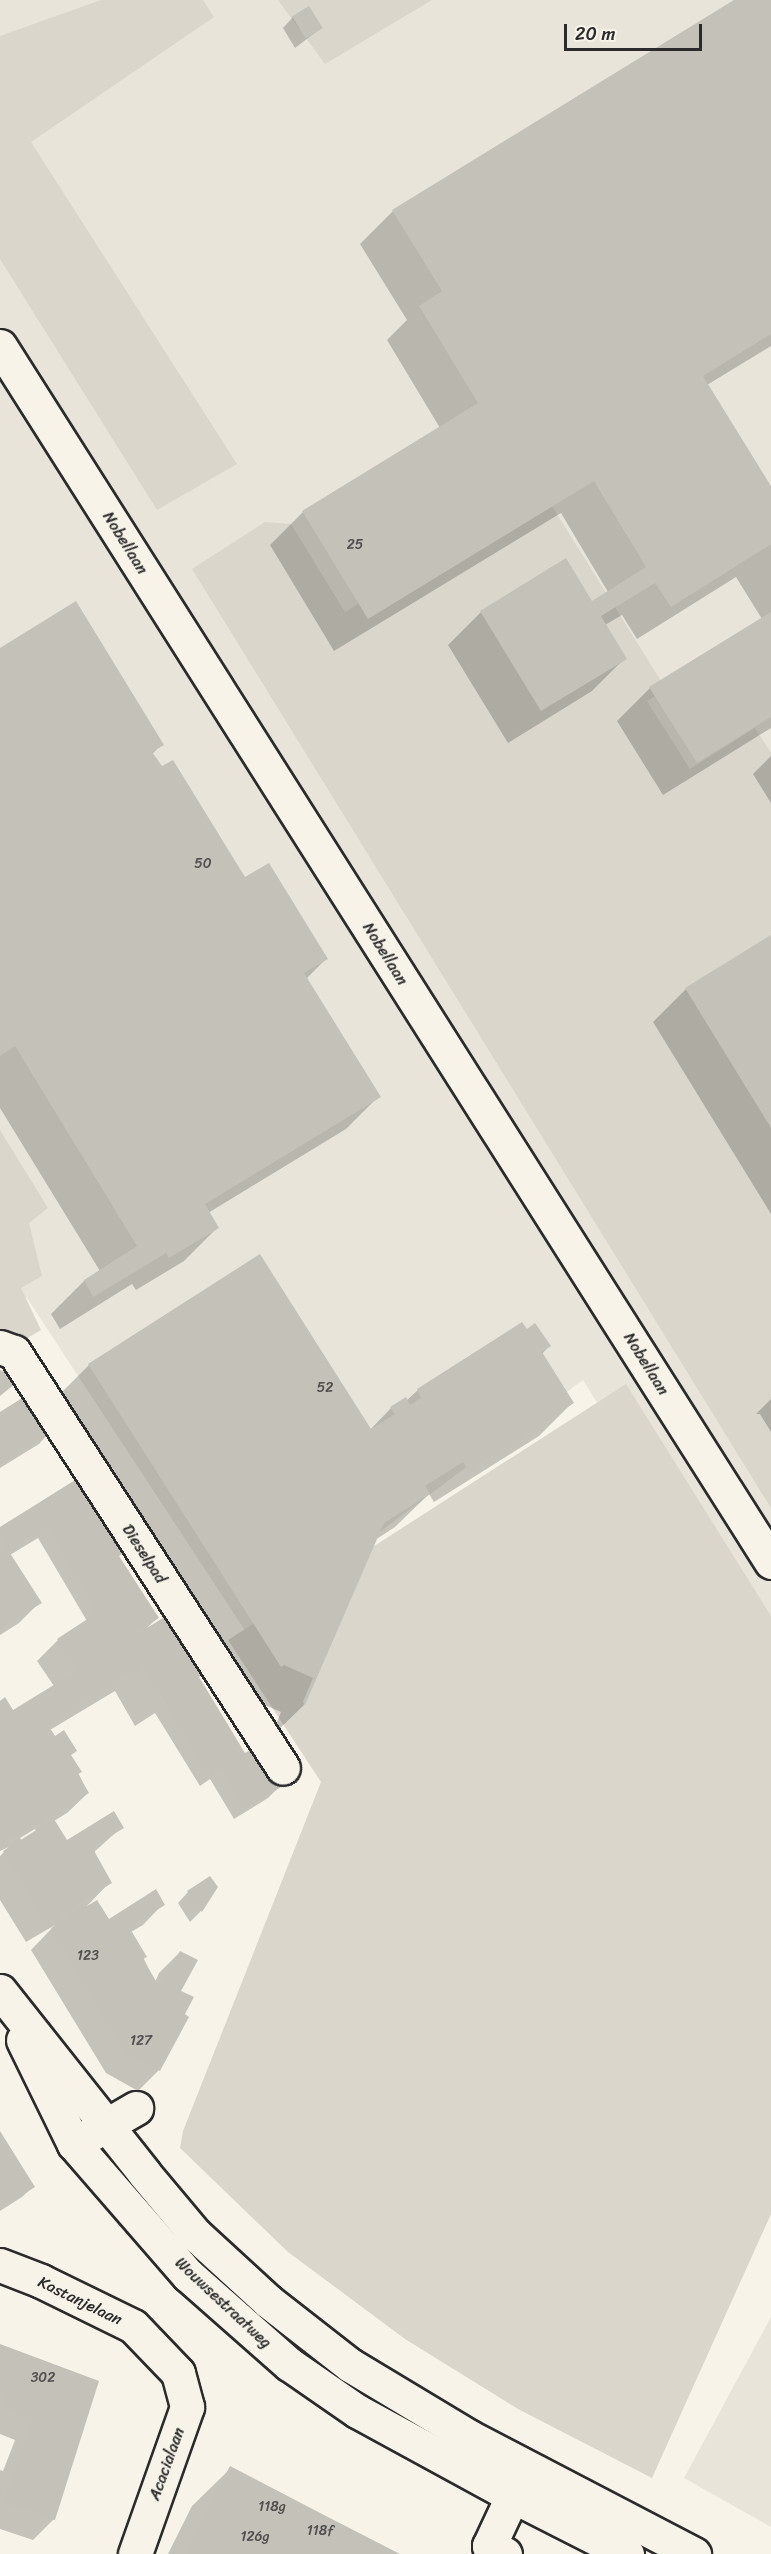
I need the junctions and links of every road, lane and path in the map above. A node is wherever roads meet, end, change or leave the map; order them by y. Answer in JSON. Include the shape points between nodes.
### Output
{"nodes":[{"id":1,"x":0,"y":346,"type":"edge"},
{"id":2,"x":0,"y":1347,"type":"edge"},
{"id":3,"x":771,"y":1561,"type":"edge"},
{"id":4,"x":283,"y":1768,"type":"dead end"},
{"id":5,"x":0,"y":1992,"type":"edge"},
{"id":6,"x":136,"y":2108,"type":"dead end"},
{"id":7,"x":106,"y":2124,"type":"junction"},
{"id":8,"x":75,"y":2144,"type":"junction"},
{"id":9,"x":0,"y":2265,"type":"edge"},
{"id":10,"x":178,"y":2373,"type":"joint"},
{"id":11,"x":526,"y":2466,"type":"junction"},
{"id":12,"x":513,"y":2496,"type":"junction"},
{"id":13,"x":135,"y":2554,"type":"edge"},
{"id":14,"x":505,"y":2554,"type":"edge"},
{"id":15,"x":627,"y":2554,"type":"edge"},
{"id":16,"x":694,"y":2554,"type":"edge"}],
"edges":[{"from":1,"to":3,"type":"street","name":"Nobellaan"},
{"from":2,"to":4,"type":"street","name":"Dieselpad","via":[[14,1352]]},
{"from":5,"to":7,"type":"street","name":"Wouwsestraatweg"},
{"from":5,"to":8,"type":"street","name":"Wouwsestraatweg"},
{"from":6,"to":7,"type":"street"},
{"from":7,"to":8,"type":"street"},
{"from":7,"to":11,"type":"street","name":"Wouwsestraatweg","via":[[195,2234],[268,2301],[350,2365]]},
{"from":8,"to":12,"type":"street","name":"Wouwsestraatweg","via":[[188,2275],[289,2364],[357,2411]]},
{"from":9,"to":10,"type":"street","name":"Kastanjelaan","via":[[133,2326]]},
{"from":10,"to":13,"type":"street","name":"Acacialaan","via":[[187,2407]]},
{"from":11,"to":12,"type":"street"},
{"from":11,"to":16,"type":"street","name":"Wouwsestraatweg"},
{"from":12,"to":14,"type":"street","via":[[489,2546]]},
{"from":12,"to":15,"type":"street","name":"Wouwsestraatweg"}]}
